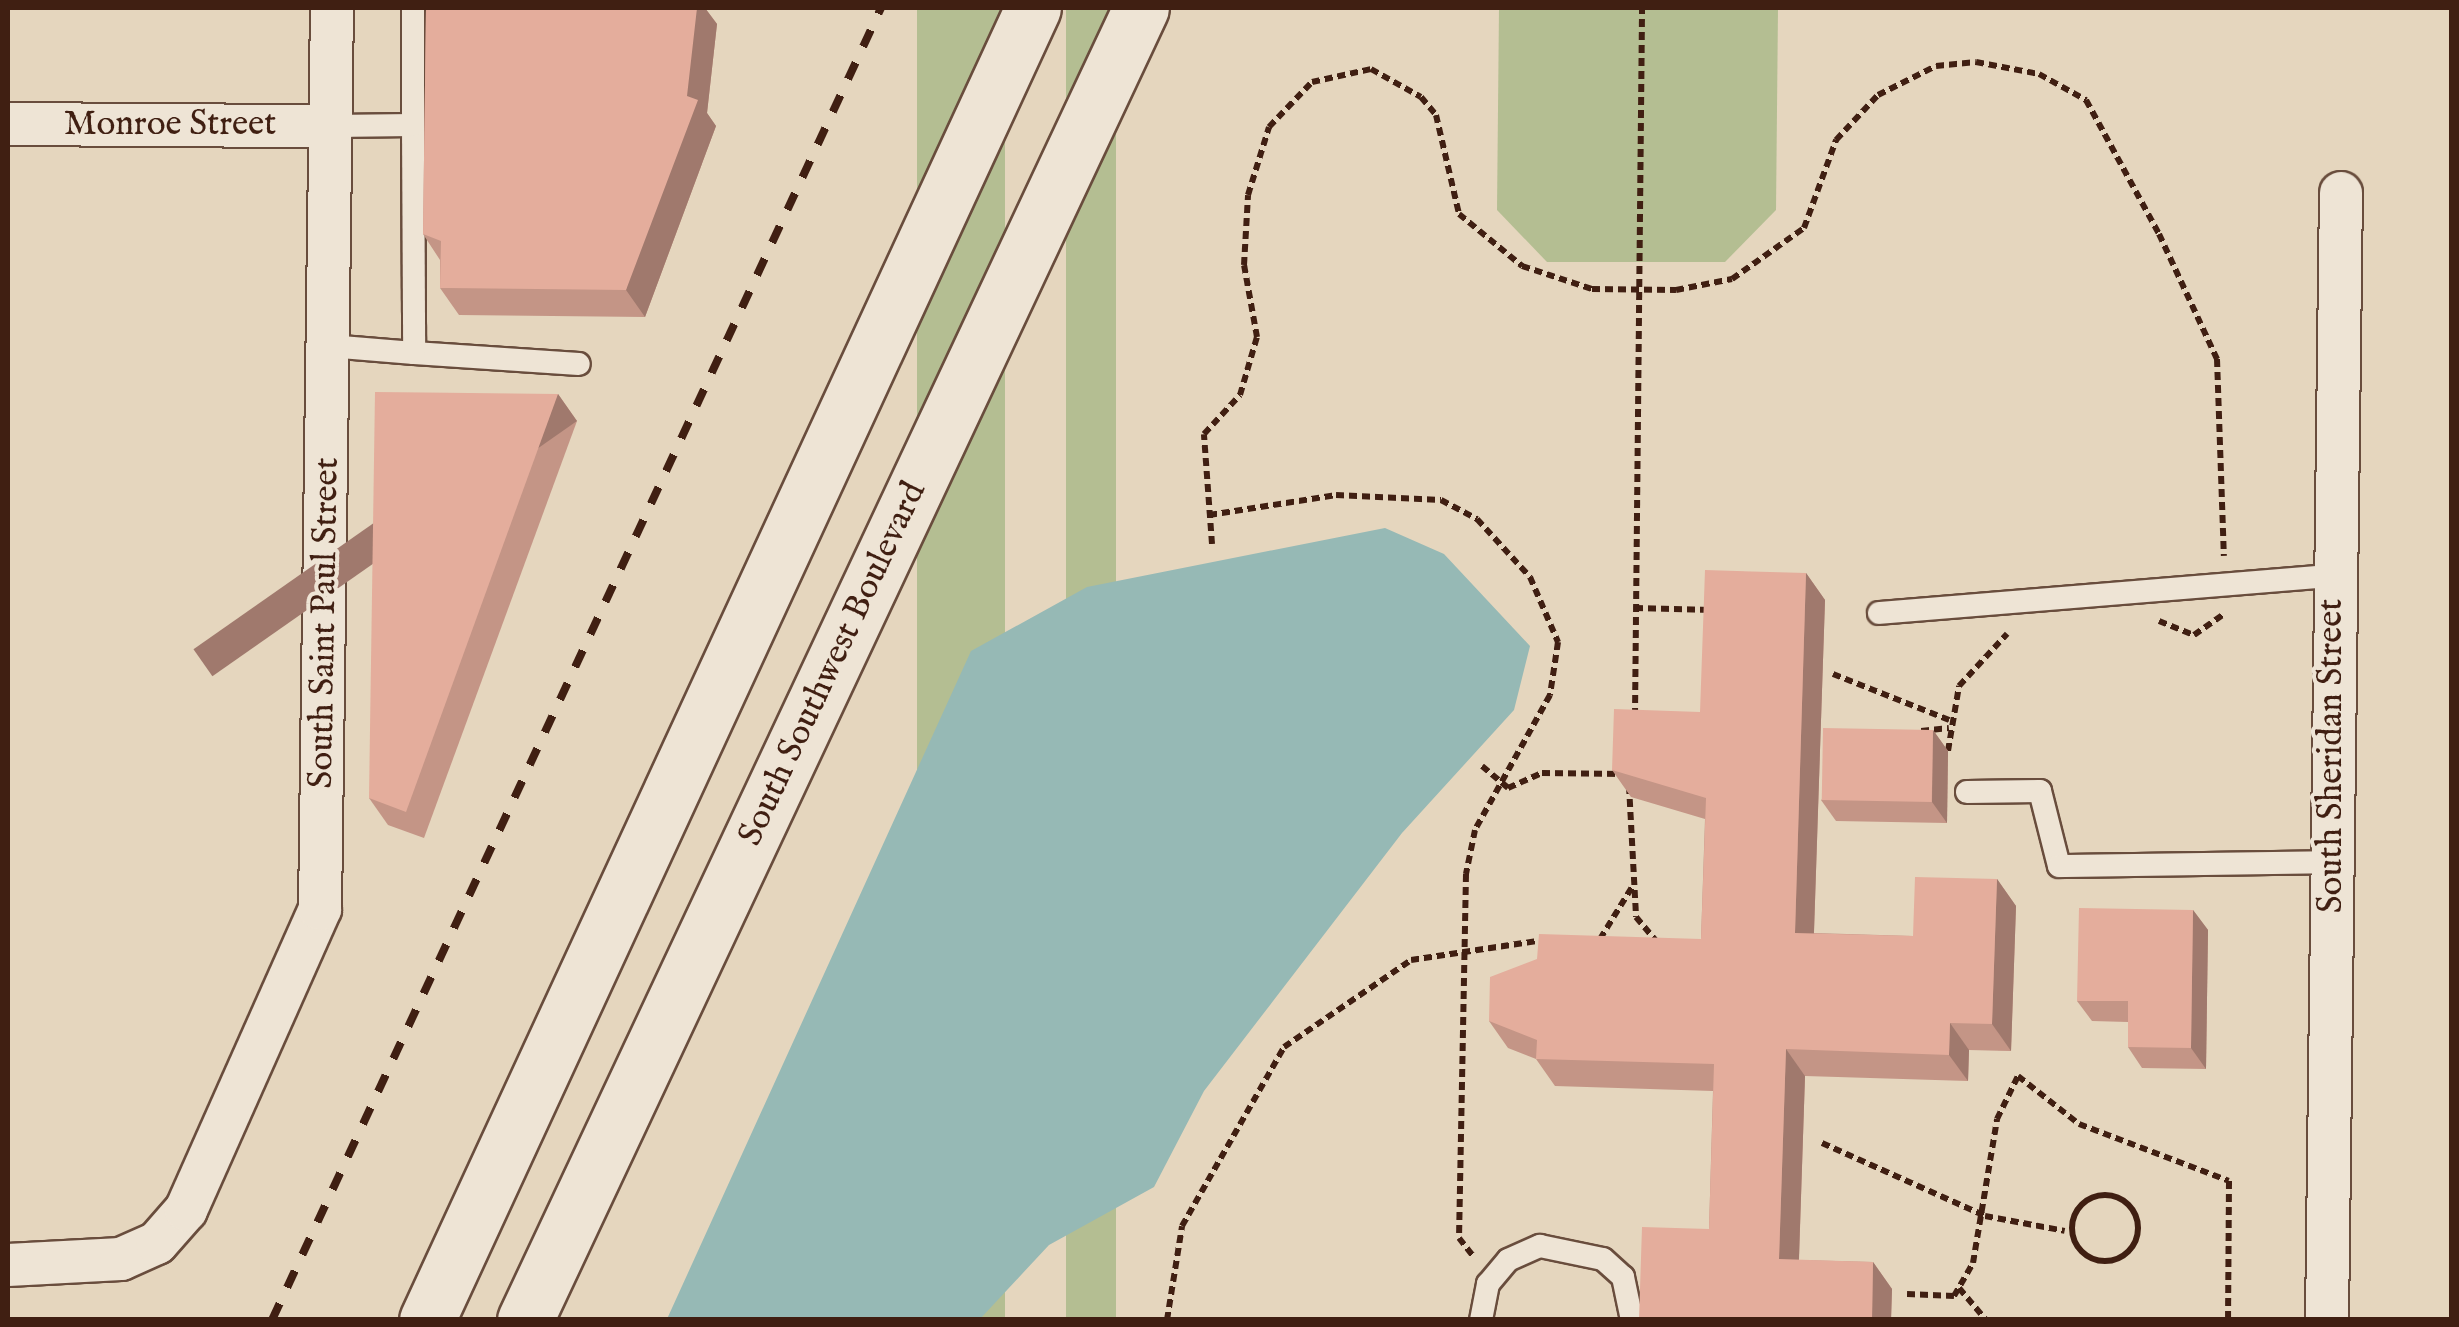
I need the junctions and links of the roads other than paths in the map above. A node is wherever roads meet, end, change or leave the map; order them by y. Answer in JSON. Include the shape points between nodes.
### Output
{"nodes":[{"id":1,"x":332,"y":8,"type":"edge"},
{"id":2,"x":412,"y":8,"type":"edge"},
{"id":3,"x":1033,"y":8,"type":"edge"},
{"id":4,"x":1141,"y":8,"type":"edge"},
{"id":5,"x":8,"y":124,"type":"edge"},
{"id":6,"x":413,"y":125,"type":"junction"},
{"id":7,"x":333,"y":126,"type":"junction"},
{"id":8,"x":2340,"y":193,"type":"dead end"},
{"id":9,"x":329,"y":346,"type":"junction"},
{"id":10,"x":414,"y":354,"type":"junction"},
{"id":11,"x":580,"y":364,"type":"dead end"},
{"id":12,"x":2333,"y":576,"type":"junction"},
{"id":13,"x":1879,"y":613,"type":"dead end"},
{"id":14,"x":1967,"y":792,"type":"dead end"},
{"id":15,"x":2331,"y":862,"type":"junction"},
{"id":16,"x":8,"y":1265,"type":"edge"},
{"id":17,"x":427,"y":1320,"type":"edge"},
{"id":18,"x":526,"y":1320,"type":"edge"},
{"id":19,"x":1481,"y":1320,"type":"edge"},
{"id":20,"x":1632,"y":1320,"type":"edge"},
{"id":21,"x":2327,"y":1320,"type":"edge"}],
"edges":[{"from":1,"to":7,"type":"street","name":"South Saint Paul Street"},
{"from":2,"to":6,"type":"lane"},
{"from":3,"to":17,"type":"main road"},
{"from":4,"to":18,"type":"main road","name":"South Southwest Boulevard"},
{"from":5,"to":7,"type":"street","name":"Monroe Street"},
{"from":6,"to":7,"type":"lane"},
{"from":6,"to":10,"type":"lane"},
{"from":7,"to":9,"type":"street","name":"South Saint Paul Street"},
{"from":8,"to":12,"type":"street","name":"South Sheridan Street"},
{"from":9,"to":10,"type":"lane"},
{"from":9,"to":16,"type":"street","name":"South Saint Paul Street","via":[[320,909],[186,1210],[157,1243],[121,1258]]},
{"from":10,"to":11,"type":"lane"},
{"from":12,"to":13,"type":"lane"},
{"from":12,"to":15,"type":"street","name":"South Sheridan Street"},
{"from":14,"to":15,"type":"lane","via":[[2040,791],[2059,866]]},
{"from":15,"to":21,"type":"street","name":"South Sheridan Street"},
{"from":19,"to":20,"type":"lane","via":[[1488,1284],[1508,1260],[1540,1246],[1603,1258],[1623,1277]]}]}
